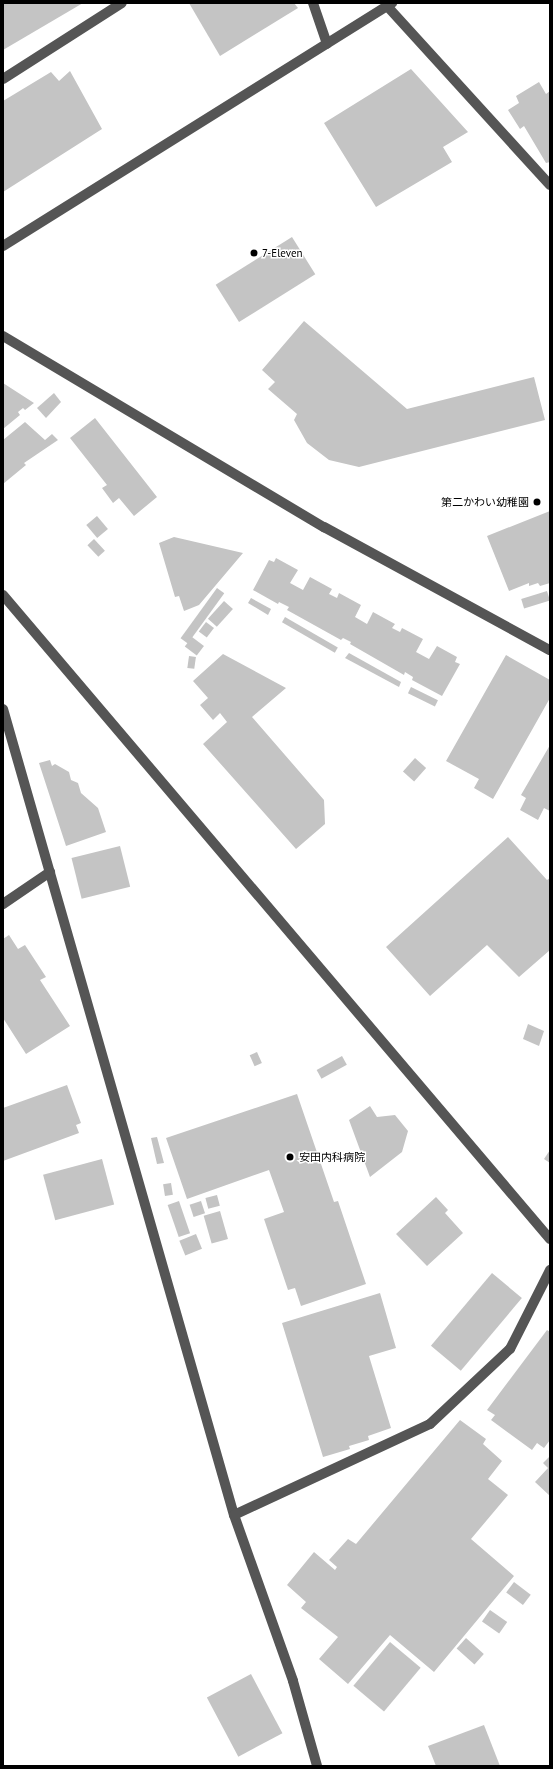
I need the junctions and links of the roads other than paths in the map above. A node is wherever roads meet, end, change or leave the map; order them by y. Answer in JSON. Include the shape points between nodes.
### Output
{"nodes":[{"id":1,"x":122,"y":3,"type":"edge"},
{"id":2,"x":313,"y":3,"type":"edge"},
{"id":3,"x":390,"y":5,"type":"edge"},
{"id":4,"x":327,"y":44,"type":"junction"},
{"id":5,"x":3,"y":79,"type":"edge"},
{"id":6,"x":550,"y":185,"type":"edge"},
{"id":7,"x":3,"y":246,"type":"edge"},
{"id":8,"x":3,"y":336,"type":"edge"},
{"id":9,"x":3,"y":596,"type":"edge"},
{"id":10,"x":550,"y":650,"type":"edge"},
{"id":11,"x":3,"y":709,"type":"edge"},
{"id":12,"x":50,"y":872,"type":"junction"},
{"id":13,"x":3,"y":904,"type":"edge"},
{"id":14,"x":550,"y":1240,"type":"edge"},
{"id":15,"x":550,"y":1270,"type":"edge"},
{"id":16,"x":234,"y":1515,"type":"junction"},
{"id":17,"x":317,"y":1766,"type":"edge"}],
"edges":[{"from":1,"to":5,"type":"street"},
{"from":2,"to":4,"type":"street"},
{"from":3,"to":4,"type":"street"},
{"from":3,"to":6,"type":"street"},
{"from":4,"to":7,"type":"street"},
{"from":8,"to":10,"type":"street","via":[[324,528]]},
{"from":9,"to":14,"type":"street"},
{"from":11,"to":12,"type":"street"},
{"from":12,"to":13,"type":"street"},
{"from":12,"to":16,"type":"street"},
{"from":15,"to":16,"type":"street","via":[[510,1348],[430,1424]]},
{"from":16,"to":17,"type":"street","via":[[293,1681]]}]}
